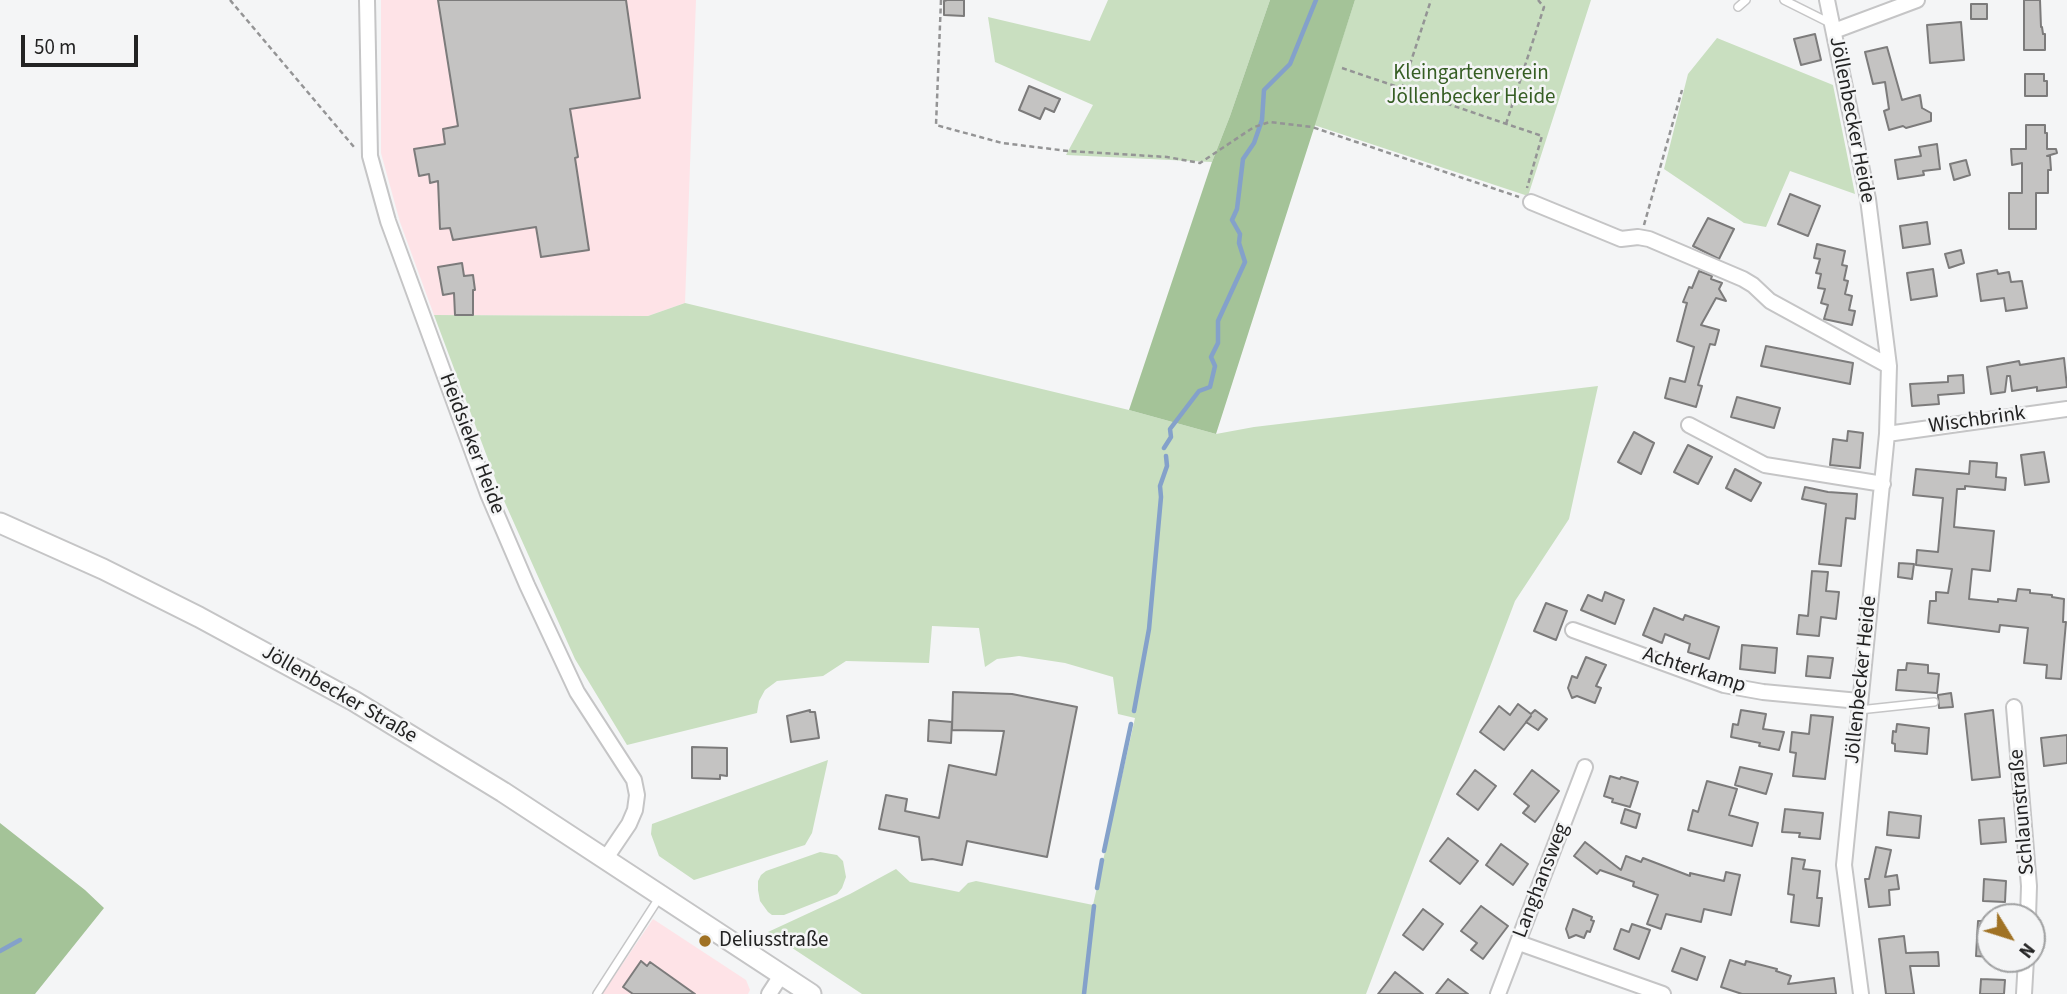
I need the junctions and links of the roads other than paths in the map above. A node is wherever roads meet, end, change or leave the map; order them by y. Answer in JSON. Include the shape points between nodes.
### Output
{"nodes":[{"id":1,"x":367,"y":0,"type":"edge"},
{"id":2,"x":1746,"y":0,"type":"edge"},
{"id":3,"x":1784,"y":0,"type":"edge"},
{"id":4,"x":1827,"y":0,"type":"edge"},
{"id":5,"x":1917,"y":0,"type":"edge"},
{"id":6,"x":1738,"y":8,"type":"dead end"},
{"id":7,"x":1833,"y":28,"type":"junction"},
{"id":8,"x":1531,"y":201,"type":"dead end"},
{"id":9,"x":1889,"y":366,"type":"junction"},
{"id":10,"x":2067,"y":409,"type":"edge"},
{"id":11,"x":1689,"y":425,"type":"dead end"},
{"id":12,"x":1887,"y":434,"type":"junction"},
{"id":13,"x":1883,"y":484,"type":"junction"},
{"id":14,"x":0,"y":523,"type":"edge"},
{"id":15,"x":1573,"y":630,"type":"dead end"},
{"id":16,"x":1934,"y":702,"type":"dead end"},
{"id":17,"x":1859,"y":706,"type":"junction"},
{"id":18,"x":2014,"y":707,"type":"dead end"},
{"id":19,"x":1584,"y":767,"type":"dead end"},
{"id":20,"x":606,"y":859,"type":"junction"},
{"id":21,"x":662,"y":895,"type":"junction"},
{"id":22,"x":2028,"y":903,"type":"edge"},
{"id":23,"x":1519,"y":943,"type":"junction"},
{"id":24,"x":2025,"y":973,"type":"edge"},
{"id":25,"x":782,"y":974,"type":"junction"},
{"id":26,"x":597,"y":994,"type":"edge"},
{"id":27,"x":769,"y":994,"type":"edge"},
{"id":28,"x":811,"y":994,"type":"edge"},
{"id":29,"x":1498,"y":994,"type":"edge"},
{"id":30,"x":1663,"y":994,"type":"edge"},
{"id":31,"x":1861,"y":994,"type":"edge"},
{"id":32,"x":2024,"y":994,"type":"edge"}],
"edges":[{"from":1,"to":20,"type":"street","name":"Heidsieker Heide","via":[[370,156],[388,221],[488,494],[577,692],[634,780],[635,810]]},
{"from":2,"to":6,"type":"lane"},
{"from":3,"to":7,"type":"lane"},
{"from":4,"to":7,"type":"street","name":"Jöllenbecker Heide"},
{"from":5,"to":7,"type":"street"},
{"from":7,"to":9,"type":"street","name":"Jöllenbecker Heide","via":[[1868,199]]},
{"from":8,"to":9,"type":"street","via":[[1620,239],[1640,237],[1744,279],[1770,301]]},
{"from":9,"to":12,"type":"street","name":"Jöllenbecker Heide"},
{"from":10,"to":12,"type":"street","name":"Wischbrink"},
{"from":11,"to":13,"type":"street","via":[[1765,465]]},
{"from":12,"to":13,"type":"street","name":"Jöllenbecker Heide"},
{"from":13,"to":17,"type":"street","name":"Jöllenbecker Heide"},
{"from":14,"to":20,"type":"main road","name":"Jöllenbecker Straße","via":[[116,575],[297,669]]},
{"from":15,"to":17,"type":"street","name":"Achterkamp","via":[[1724,685]]},
{"from":16,"to":17,"type":"lane"},
{"from":17,"to":31,"type":"street","name":"Jöllenbecker Heide","via":[[1844,865]]},
{"from":18,"to":22,"type":"street","name":"Schlaunstraße"},
{"from":19,"to":23,"type":"street","name":"Langhansweg"},
{"from":20,"to":21,"type":"main road","name":"Jöllenbecker Straße"},
{"from":21,"to":25,"type":"main road","name":"Jöllenbecker Straße"},
{"from":21,"to":26,"type":"lane"},
{"from":23,"to":29,"type":"street","name":"Langhansweg"},
{"from":23,"to":30,"type":"street"},
{"from":24,"to":32,"type":"street"},
{"from":25,"to":27,"type":"street"},
{"from":25,"to":28,"type":"main road","name":"Jöllenbecker Straße"}]}
